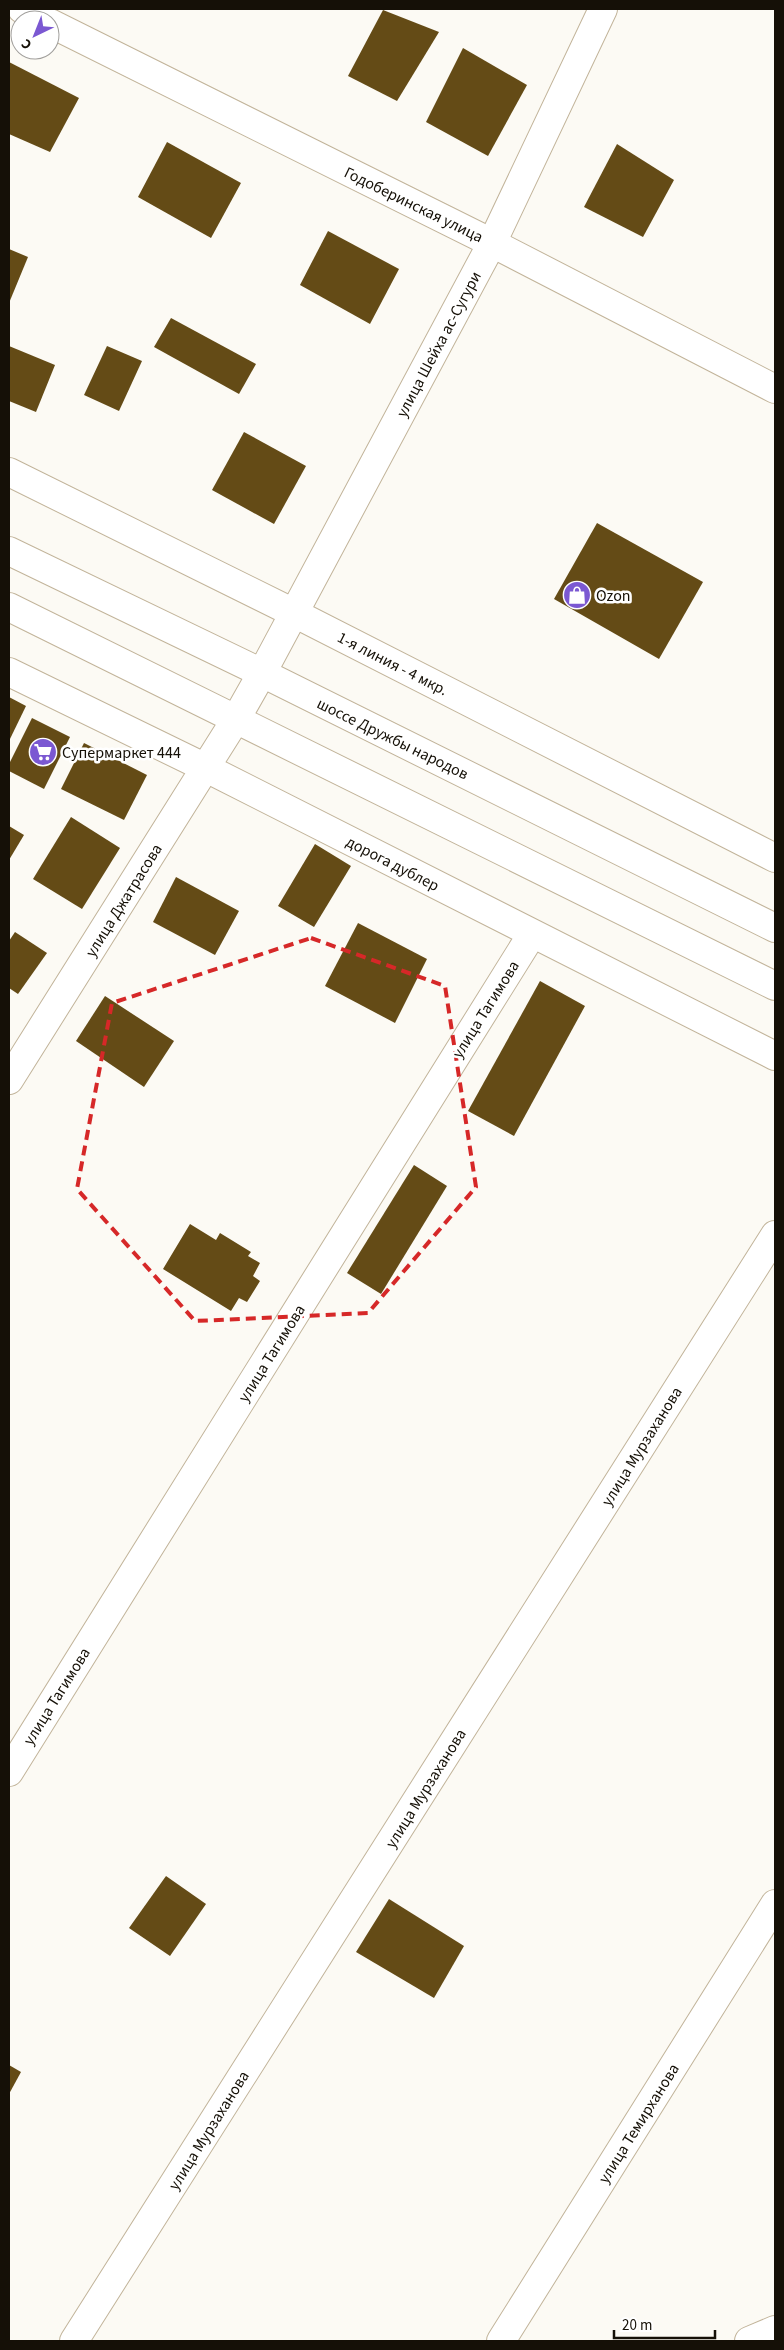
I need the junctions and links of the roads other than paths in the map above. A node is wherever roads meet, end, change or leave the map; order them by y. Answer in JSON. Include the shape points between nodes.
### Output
{"nodes":[{"id":1,"x":603,"y":9,"type":"edge"},
{"id":2,"x":60,"y":28,"type":"edge"},
{"id":3,"x":492,"y":243,"type":"junction"},
{"id":4,"x":775,"y":388,"type":"edge"},
{"id":5,"x":9,"y":472,"type":"edge"},
{"id":6,"x":9,"y":551,"type":"edge"},
{"id":7,"x":9,"y":607,"type":"edge"},
{"id":8,"x":294,"y":613,"type":"junction"},
{"id":9,"x":9,"y":672,"type":"edge"},
{"id":10,"x":262,"y":673,"type":"junction"},
{"id":11,"x":236,"y":719,"type":"junction"},
{"id":12,"x":206,"y":768,"type":"junction"},
{"id":13,"x":775,"y":858,"type":"edge"},
{"id":14,"x":775,"y":928,"type":"edge"},
{"id":15,"x":532,"y":934,"type":"junction"},
{"id":16,"x":775,"y":986,"type":"edge"},
{"id":17,"x":775,"y":1056,"type":"edge"},
{"id":18,"x":9,"y":1080,"type":"edge"},
{"id":19,"x":775,"y":1235,"type":"edge"},
{"id":20,"x":9,"y":1772,"type":"edge"},
{"id":21,"x":775,"y":1904,"type":"edge"},
{"id":22,"x":775,"y":2330,"type":"edge"},
{"id":23,"x":74,"y":2341,"type":"edge"},
{"id":24,"x":501,"y":2341,"type":"edge"},
{"id":25,"x":749,"y":2341,"type":"edge"}],
"edges":[{"from":1,"to":3,"type":"street","name":"улица Шейха ас-Сугури"},
{"from":2,"to":3,"type":"street","name":"Годоберинская улица"},
{"from":3,"to":4,"type":"street","name":"Годоберинская улица"},
{"from":3,"to":8,"type":"street","name":"улица Шейха ас-Сугури"},
{"from":5,"to":8,"type":"street","name":"1-я линия - 4 мкр."},
{"from":6,"to":10,"type":"street","name":"шоссе Дружбы народов"},
{"from":7,"to":11,"type":"street"},
{"from":8,"to":10,"type":"street","name":"улица Шейха ас-Сугури"},
{"from":8,"to":13,"type":"street","name":"1-я линия - 4 мкр."},
{"from":9,"to":12,"type":"street","name":"дорога дублер"},
{"from":10,"to":11,"type":"street","name":"улица Шейха ас-Сугури"},
{"from":10,"to":14,"type":"street","name":"шоссе Дружбы народов"},
{"from":11,"to":12,"type":"street","name":"улица Джатрасова"},
{"from":11,"to":16,"type":"street"},
{"from":12,"to":15,"type":"street","name":"дорога дублер"},
{"from":12,"to":18,"type":"street","name":"улица Джатрасова"},
{"from":15,"to":17,"type":"street","name":"дорога дублер"},
{"from":15,"to":20,"type":"street","name":"улица Тагимова"},
{"from":19,"to":23,"type":"street","name":"улица Мурзаханова"},
{"from":21,"to":24,"type":"street","name":"улица Темирханова"},
{"from":22,"to":25,"type":"street"}]}
